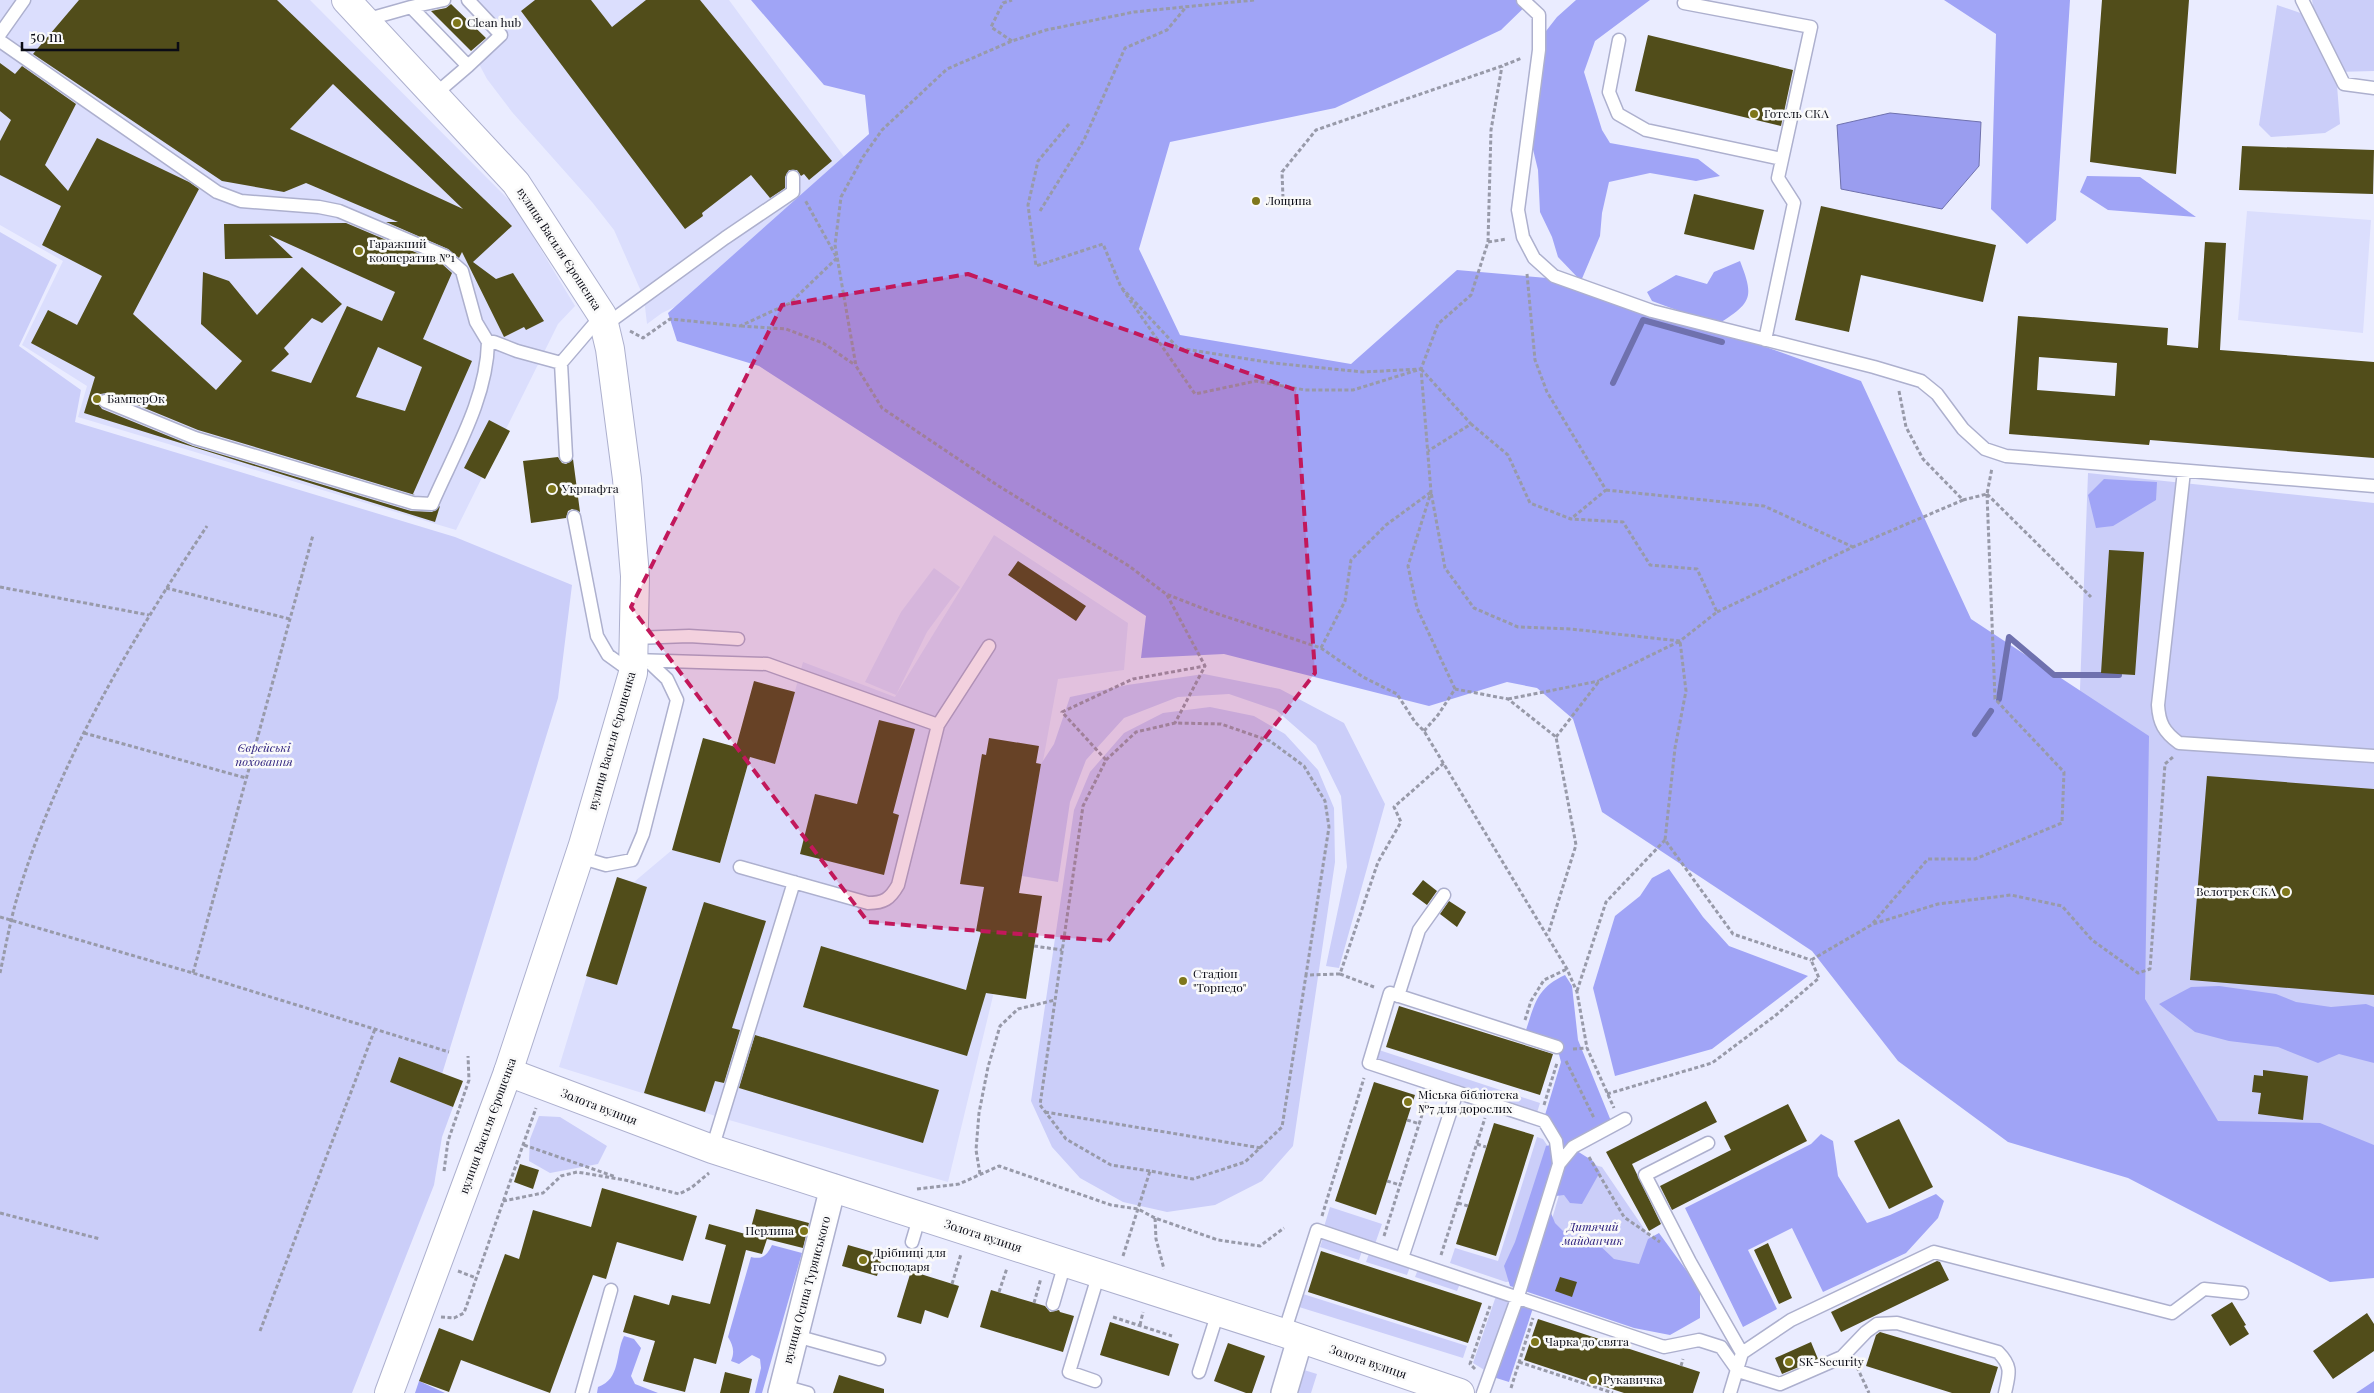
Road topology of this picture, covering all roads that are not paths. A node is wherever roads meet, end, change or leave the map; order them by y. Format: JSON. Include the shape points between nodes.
{"nodes":[{"id":1,"x":24,"y":0,"type":"edge"},
{"id":2,"x":346,"y":0,"type":"edge"},
{"id":3,"x":444,"y":0,"type":"edge"},
{"id":4,"x":468,"y":0,"type":"edge"},
{"id":5,"x":1523,"y":0,"type":"edge"},
{"id":6,"x":2302,"y":0,"type":"edge"},
{"id":7,"x":1684,"y":3,"type":"dead end"},
{"id":8,"x":411,"y":7,"type":"junction"},
{"id":9,"x":365,"y":20,"type":"junction"},
{"id":10,"x":0,"y":34,"type":"edge"},
{"id":11,"x":1619,"y":40,"type":"dead end"},
{"id":12,"x":0,"y":42,"type":"edge"},
{"id":13,"x":468,"y":66,"type":"junction"},
{"id":14,"x":2374,"y":88,"type":"edge"},
{"id":15,"x":433,"y":96,"type":"junction"},
{"id":16,"x":1782,"y":159,"type":"junction"},
{"id":17,"x":793,"y":177,"type":"road end"},
{"id":18,"x":611,"y":324,"type":"junction"},
{"id":19,"x":1765,"y":340,"type":"junction"},
{"id":20,"x":488,"y":342,"type":"junction"},
{"id":21,"x":561,"y":363,"type":"junction"},
{"id":22,"x":105,"y":401,"type":"dead end"},
{"id":23,"x":566,"y":456,"type":"dead end"},
{"id":24,"x":2184,"y":472,"type":"junction"},
{"id":25,"x":2374,"y":486,"type":"edge"},
{"id":26,"x":574,"y":517,"type":"dead end"},
{"id":27,"x":738,"y":639,"type":"dead end"},
{"id":28,"x":990,"y":646,"type":"dead end"},
{"id":29,"x":638,"y":658,"type":"junction"},
{"id":30,"x":938,"y":725,"type":"junction"},
{"id":31,"x":2374,"y":756,"type":"edge"},
{"id":32,"x":579,"y":857,"type":"junction"},
{"id":33,"x":740,"y":867,"type":"dead end"},
{"id":34,"x":794,"y":882,"type":"junction"},
{"id":35,"x":1444,"y":895,"type":"dead end"},
{"id":36,"x":1394,"y":994,"type":"junction"},
{"id":37,"x":1558,"y":1047,"type":"dead end"},
{"id":38,"x":508,"y":1072,"type":"junction"},
{"id":39,"x":1457,"y":1092,"type":"junction"},
{"id":40,"x":1622,"y":1120,"type":"road end"},
{"id":41,"x":1708,"y":1143,"type":"dead end"},
{"id":42,"x":710,"y":1161,"type":"junction"},
{"id":43,"x":1559,"y":1164,"type":"junction"},
{"id":44,"x":833,"y":1187,"type":"junction"},
{"id":45,"x":920,"y":1216,"type":"junction"},
{"id":46,"x":912,"y":1242,"type":"dead end"},
{"id":47,"x":1402,"y":1258,"type":"junction"},
{"id":48,"x":1065,"y":1263,"type":"junction"},
{"id":49,"x":1110,"y":1267,"type":"junction"},
{"id":50,"x":611,"y":1290,"type":"dead end"},
{"id":51,"x":2242,"y":1293,"type":"dead end"},
{"id":52,"x":1518,"y":1296,"type":"junction"},
{"id":53,"x":1053,"y":1304,"type":"dead end"},
{"id":54,"x":1218,"y":1312,"type":"junction"},
{"id":55,"x":796,"y":1336,"type":"junction"},
{"id":56,"x":1292,"y":1336,"type":"junction"},
{"id":57,"x":1742,"y":1353,"type":"junction"},
{"id":58,"x":879,"y":1359,"type":"dead end"},
{"id":59,"x":1738,"y":1371,"type":"junction"},
{"id":60,"x":1199,"y":1372,"type":"dead end"},
{"id":61,"x":1095,"y":1381,"type":"dead end"},
{"id":62,"x":1412,"y":1385,"type":"edge"},
{"id":63,"x":782,"y":1389,"type":"edge"},
{"id":64,"x":389,"y":1393,"type":"edge"},
{"id":65,"x":582,"y":1393,"type":"edge"},
{"id":66,"x":808,"y":1393,"type":"edge"},
{"id":67,"x":1284,"y":1393,"type":"edge"},
{"id":68,"x":1460,"y":1393,"type":"edge"},
{"id":69,"x":1483,"y":1393,"type":"edge"},
{"id":70,"x":1730,"y":1393,"type":"edge"},
{"id":71,"x":2005,"y":1393,"type":"edge"}],
"edges":[{"from":1,"to":10,"type":"lane"},
{"from":2,"to":9,"type":"main road","name":"вулиця Василя Єрошенка"},
{"from":3,"to":8,"type":"lane"},
{"from":4,"to":13,"type":"lane","via":[[501,35]]},
{"from":5,"to":19,"type":"lane","via":[[1539,15],[1539,50],[1518,210],[1523,237],[1534,258],[1554,276],[1652,311]]},
{"from":6,"to":14,"type":"lane","via":[[2344,84]]},
{"from":7,"to":16,"type":"lane","via":[[1812,27]]},
{"from":8,"to":9,"type":"lane"},
{"from":8,"to":13,"type":"lane"},
{"from":9,"to":15,"type":"main road","name":"вулиця Василя Єрошенка"},
{"from":11,"to":16,"type":"lane","via":[[1609,92],[1618,114],[1646,130]]},
{"from":12,"to":20,"type":"lane","via":[[217,192],[241,201],[339,211],[445,256],[462,271],[476,322]]},
{"from":13,"to":15,"type":"lane"},
{"from":15,"to":18,"type":"main road","name":"вулиця Василя Єрошенка","via":[[516,183]]},
{"from":16,"to":19,"type":"lane","via":[[1778,178],[1794,203]]},
{"from":17,"to":18,"type":"lane","via":[[794,192],[725,238]]},
{"from":18,"to":21,"type":"lane"},
{"from":18,"to":29,"type":"main road","name":"вулиця Василя Єрошенка","via":[[610,349],[627,480],[635,576]]},
{"from":19,"to":24,"type":"lane","via":[[1921,381],[1937,394],[1963,429],[1984,449],[1995,453]]},
{"from":20,"to":21,"type":"lane"},
{"from":20,"to":22,"type":"lane","via":[[488,364],[477,402],[432,504],[413,504],[195,438]]},
{"from":21,"to":23,"type":"lane"},
{"from":24,"to":25,"type":"lane"},
{"from":24,"to":31,"type":"lane","via":[[2158,705],[2159,721],[2168,735],[2188,743]]},
{"from":26,"to":29,"type":"lane","via":[[597,636],[608,655]]},
{"from":27,"to":29,"type":"lane","via":[[689,636]]},
{"from":28,"to":30,"type":"lane"},
{"from":29,"to":30,"type":"lane","via":[[768,664]]},
{"from":29,"to":32,"type":"main road","name":"вулиця Василя Єрошенка"},
{"from":29,"to":32,"type":"lane","via":[[667,678],[677,700],[643,834],[632,860],[606,866]]},
{"from":30,"to":34,"type":"lane","via":[[898,885],[892,896],[881,903],[868,903]]},
{"from":32,"to":38,"type":"main road","name":"вулиця Василя Єрошенка"},
{"from":33,"to":34,"type":"lane"},
{"from":34,"to":42,"type":"lane"},
{"from":35,"to":36,"type":"lane","via":[[1420,930]]},
{"from":36,"to":37,"type":"lane"},
{"from":36,"to":39,"type":"lane","via":[[1369,1063]]},
{"from":38,"to":42,"type":"main road","name":"Золота вулиця"},
{"from":38,"to":64,"type":"main road","name":"вулиця Василя Єрошенка"},
{"from":39,"to":43,"type":"lane","via":[[1544,1121],[1556,1141]]},
{"from":39,"to":47,"type":"lane"},
{"from":40,"to":43,"type":"lane","via":[[1580,1142]]},
{"from":41,"to":57,"type":"lane","via":[[1645,1175]]},
{"from":42,"to":44,"type":"main road","name":"Золота вулиця"},
{"from":43,"to":52,"type":"lane"},
{"from":44,"to":45,"type":"main road","name":"Золота вулиця"},
{"from":44,"to":55,"type":"street","name":"вулиця Осипа Турянського"},
{"from":45,"to":46,"type":"lane"},
{"from":45,"to":48,"type":"main road","name":"Золота вулиця"},
{"from":47,"to":52,"type":"lane"},
{"from":47,"to":56,"type":"lane","via":[[1317,1230]]},
{"from":48,"to":49,"type":"main road","name":"Золота вулиця"},
{"from":48,"to":53,"type":"lane"},
{"from":49,"to":54,"type":"main road","name":"Золота вулиця"},
{"from":49,"to":61,"type":"lane","via":[[1069,1372]]},
{"from":50,"to":65,"type":"lane"},
{"from":51,"to":57,"type":"lane","via":[[2204,1289],[2172,1313],[1934,1252],[1791,1320]]},
{"from":52,"to":59,"type":"lane","via":[[1664,1347],[1699,1340],[1721,1347]]},
{"from":52,"to":69,"type":"lane"},
{"from":54,"to":56,"type":"main road","name":"Золота вулиця"},
{"from":54,"to":60,"type":"lane"},
{"from":55,"to":58,"type":"lane"},
{"from":55,"to":63,"type":"street","name":"вулиця Осипа Турянського"},
{"from":56,"to":62,"type":"main road","name":"Золота вулиця"},
{"from":56,"to":67,"type":"street"},
{"from":57,"to":59,"type":"lane"},
{"from":59,"to":70,"type":"lane"},
{"from":59,"to":71,"type":"lane","via":[[1780,1384],[1842,1357],[1877,1324],[1897,1323],[1998,1352],[2007,1361],[2010,1374]]},
{"from":62,"to":68,"type":"main road","name":"Золота вулиця"},
{"from":63,"to":66,"type":"lane"}]}
